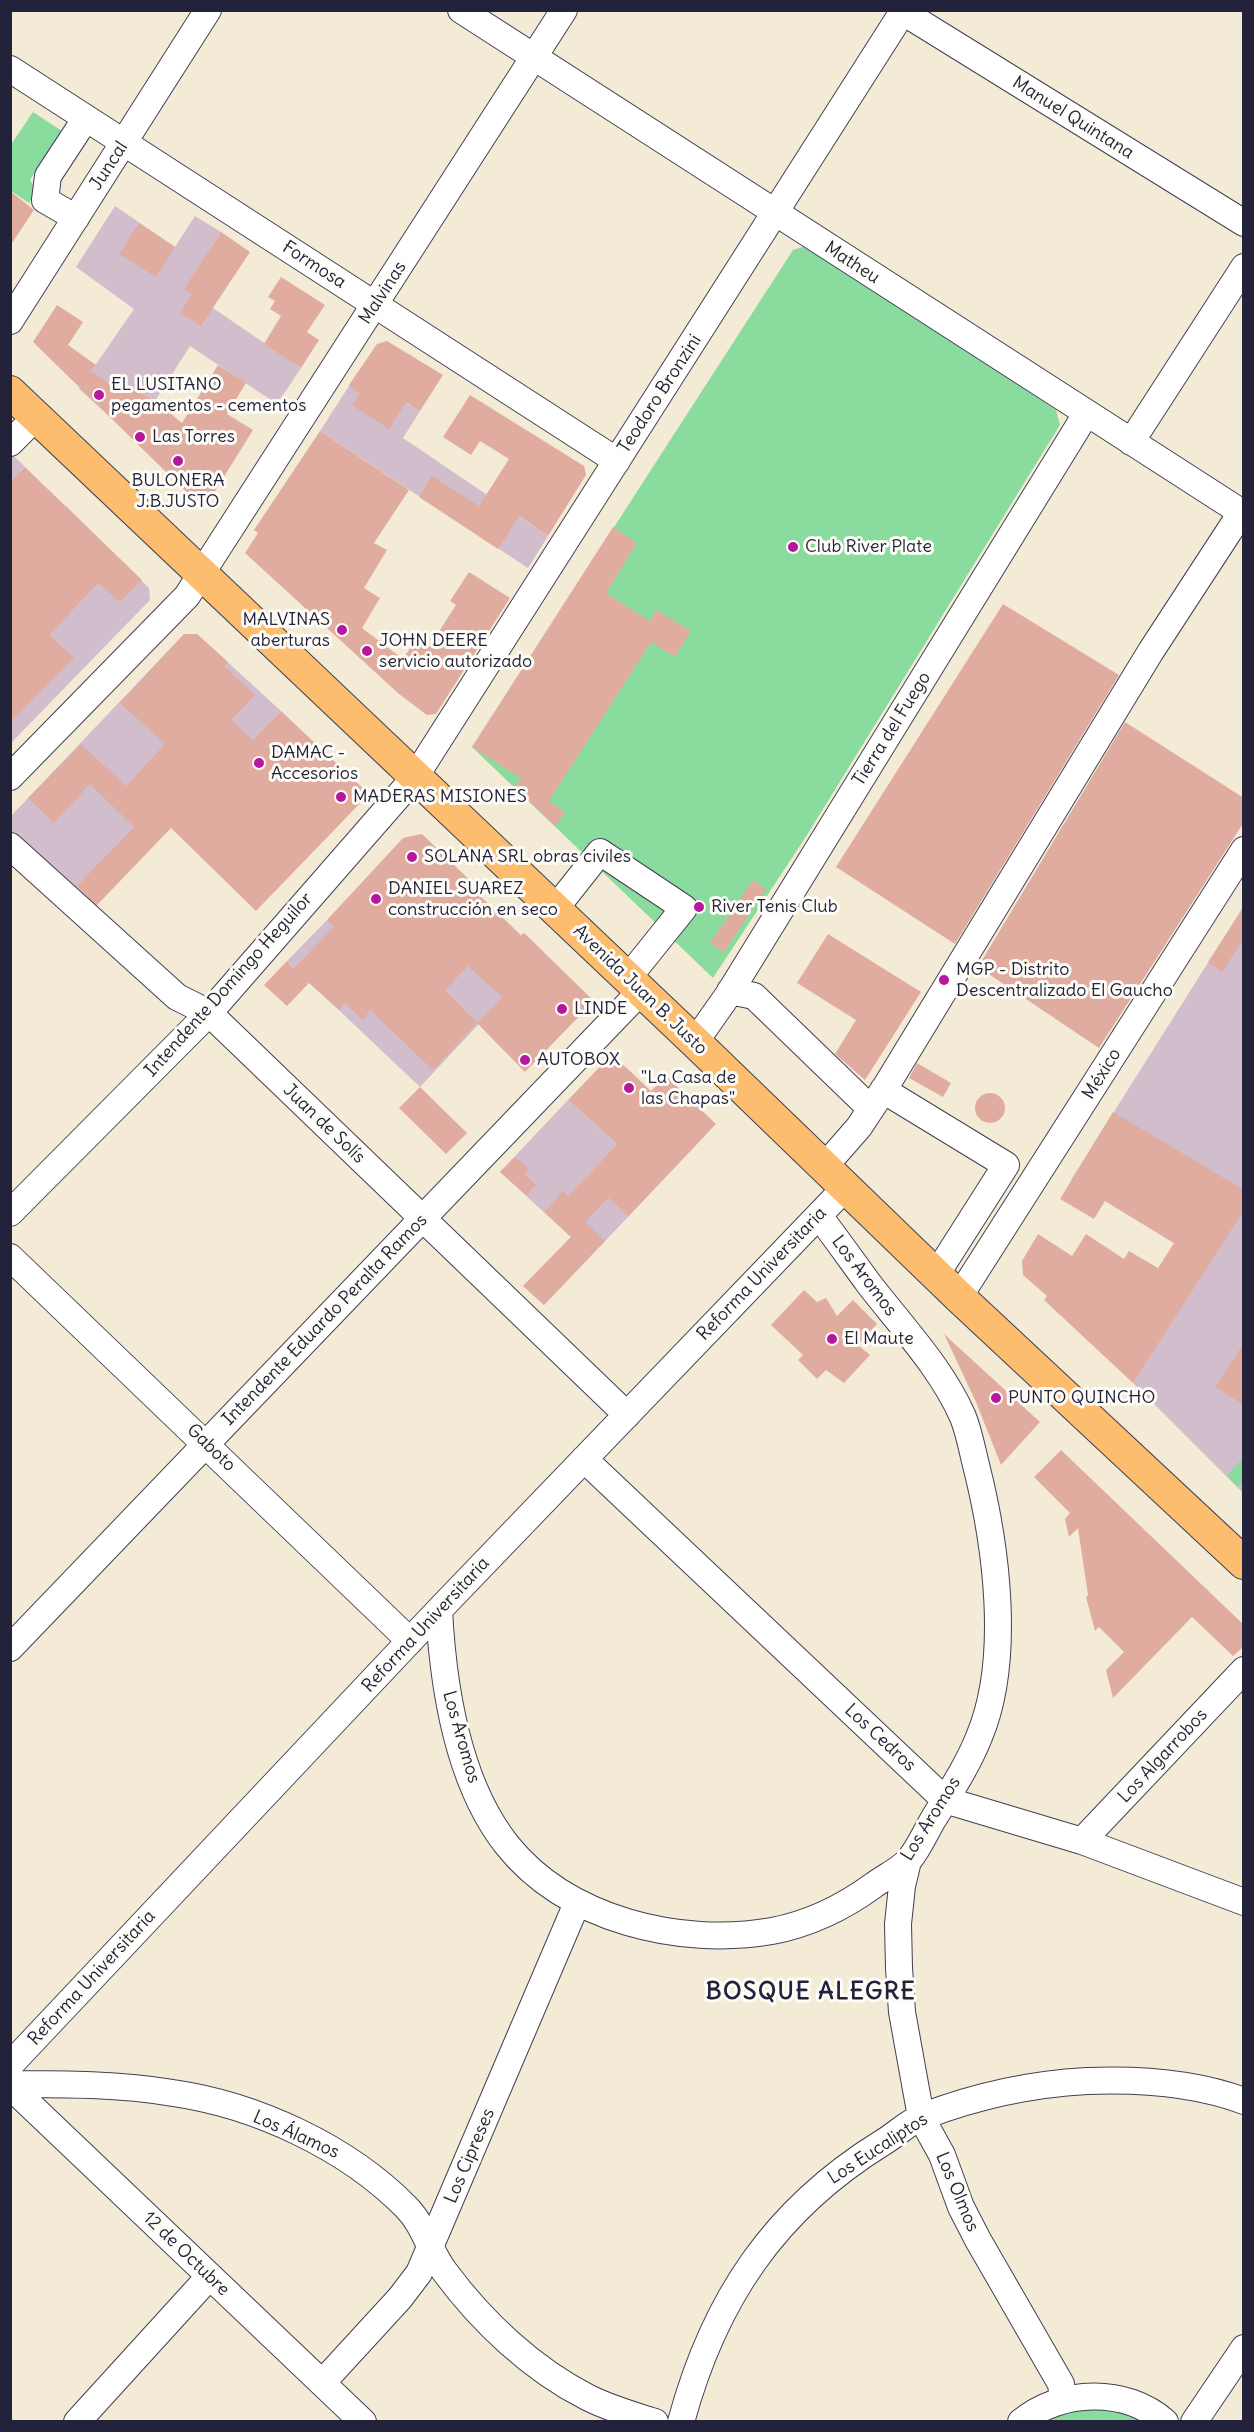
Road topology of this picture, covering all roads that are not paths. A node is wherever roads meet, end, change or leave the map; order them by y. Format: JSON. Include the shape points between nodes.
{"nodes":[{"id":1,"x":208,"y":10,"type":"edge"},
{"id":2,"x":461,"y":10,"type":"edge"},
{"id":3,"x":564,"y":10,"type":"edge"},
{"id":4,"x":904,"y":11,"type":"edge"},
{"id":5,"x":534,"y":58,"type":"junction"},
{"id":6,"x":10,"y":69,"type":"edge"},
{"id":7,"x":86,"y":118,"type":"junction"},
{"id":8,"x":124,"y":143,"type":"junction"},
{"id":9,"x":775,"y":213,"type":"junction"},
{"id":10,"x":76,"y":218,"type":"junction"},
{"id":11,"x":1244,"y":223,"type":"edge"},
{"id":12,"x":1244,"y":267,"type":"edge"},
{"id":13,"x":375,"y":305,"type":"junction"},
{"id":14,"x":10,"y":321,"type":"edge"},
{"id":15,"x":10,"y":392,"type":"edge"},
{"id":16,"x":1086,"y":414,"type":"junction"},
{"id":17,"x":36,"y":417,"type":"junction"},
{"id":18,"x":1131,"y":442,"type":"junction"},
{"id":19,"x":10,"y":443,"type":"edge"},
{"id":20,"x":617,"y":461,"type":"junction"},
{"id":21,"x":1242,"y":514,"type":"edge"},
{"id":22,"x":201,"y":574,"type":"junction"},
{"id":23,"x":10,"y":777,"type":"edge"},
{"id":24,"x":415,"y":777,"type":"junction"},
{"id":25,"x":10,"y":846,"type":"edge"},
{"id":26,"x":1244,"y":850,"type":"edge"},
{"id":27,"x":555,"y":909,"type":"junction"},
{"id":28,"x":633,"y":986,"type":"junction"},
{"id":29,"x":730,"y":991,"type":"junction"},
{"id":30,"x":209,"y":1013,"type":"junction"},
{"id":31,"x":695,"y":1042,"type":"junction"},
{"id":32,"x":877,"y":1099,"type":"junction"},
{"id":33,"x":835,"y":1178,"type":"junction"},
{"id":34,"x":10,"y":1213,"type":"edge"},
{"id":35,"x":819,"y":1215,"type":"junction"},
{"id":36,"x":421,"y":1219,"type":"junction"},
{"id":37,"x":10,"y":1257,"type":"edge"},
{"id":38,"x":936,"y":1275,"type":"junction"},
{"id":39,"x":959,"y":1297,"type":"junction"},
{"id":40,"x":627,"y":1415,"type":"junction"},
{"id":41,"x":207,"y":1443,"type":"junction"},
{"id":42,"x":584,"y":1459,"type":"junction"},
{"id":43,"x":1244,"y":1563,"type":"edge"},
{"id":44,"x":439,"y":1610,"type":"junction"},
{"id":45,"x":410,"y":1641,"type":"junction"},
{"id":46,"x":10,"y":1648,"type":"edge"},
{"id":47,"x":1244,"y":1670,"type":"edge"},
{"id":48,"x":945,"y":1800,"type":"junction"},
{"id":49,"x":1082,"y":1841,"type":"junction"},
{"id":50,"x":908,"y":1861,"type":"junction"},
{"id":51,"x":1244,"y":1902,"type":"edge"},
{"id":52,"x":577,"y":1903,"type":"junction"},
{"id":53,"x":10,"y":2065,"type":"edge"},
{"id":54,"x":10,"y":2085,"type":"edge"},
{"id":55,"x":1244,"y":2101,"type":"edge"},
{"id":56,"x":921,"y":2117,"type":"junction"},
{"id":57,"x":432,"y":2246,"type":"junction"},
{"id":58,"x":209,"y":2277,"type":"junction"},
{"id":59,"x":1244,"y":2348,"type":"edge"},
{"id":60,"x":322,"y":2383,"type":"junction"},
{"id":61,"x":1063,"y":2400,"type":"junction"},
{"id":62,"x":77,"y":2421,"type":"edge"},
{"id":63,"x":363,"y":2421,"type":"edge"},
{"id":64,"x":655,"y":2421,"type":"edge"},
{"id":65,"x":681,"y":2421,"type":"edge"},
{"id":66,"x":1021,"y":2421,"type":"edge"},
{"id":67,"x":1165,"y":2421,"type":"edge"},
{"id":68,"x":1194,"y":2421,"type":"edge"}],
"edges":[{"from":1,"to":8,"type":"street","name":"Juncal"},
{"from":2,"to":5,"type":"street","name":"Matheu"},
{"from":3,"to":5,"type":"street","name":"Malvinas"},
{"from":4,"to":9,"type":"street","name":"Teodoro Bronzini"},
{"from":4,"to":11,"type":"street","name":"Manuel Quintana"},
{"from":5,"to":9,"type":"street","name":"Matheu"},
{"from":5,"to":13,"type":"street","name":"Malvinas"},
{"from":6,"to":7,"type":"street","name":"Formosa"},
{"from":7,"to":8,"type":"street","name":"Formosa"},
{"from":7,"to":10,"type":"street","via":[[48,176],[45,200]]},
{"from":8,"to":10,"type":"street","name":"Juncal"},
{"from":8,"to":13,"type":"street","name":"Formosa"},
{"from":9,"to":16,"type":"street","name":"Matheu"},
{"from":9,"to":20,"type":"street","name":"Teodoro Bronzini"},
{"from":10,"to":14,"type":"street","name":"Juncal"},
{"from":12,"to":18,"type":"street"},
{"from":13,"to":20,"type":"street","name":"Formosa"},
{"from":13,"to":22,"type":"street","name":"Malvinas"},
{"from":15,"to":17,"type":"main road","name":"Avenida Juan B. Justo"},
{"from":16,"to":18,"type":"street","name":"Matheu"},
{"from":16,"to":29,"type":"street","name":"Tierra del Fuego"},
{"from":17,"to":19,"type":"street"},
{"from":17,"to":22,"type":"main road","name":"Avenida Juan B. Justo"},
{"from":18,"to":21,"type":"street","name":"Matheu"},
{"from":20,"to":24,"type":"street","name":"Teodoro Bronzini"},
{"from":21,"to":32,"type":"street","name":"Reforma Universitaria","via":[[1151,651]]},
{"from":22,"to":23,"type":"street","name":"Malvinas","via":[[187,596]]},
{"from":22,"to":24,"type":"main road","name":"Avenida Juan B. Justo"},
{"from":24,"to":27,"type":"main road","name":"Avenida Juan B. Justo"},
{"from":24,"to":30,"type":"street","name":"Intendente Domingo Heguilor"},
{"from":25,"to":30,"type":"street","name":"Juan de Solís","via":[[177,997]]},
{"from":26,"to":39,"type":"street","name":"México"},
{"from":27,"to":28,"type":"main road","name":"Avenida Juan B. Justo"},
{"from":27,"to":28,"type":"street","name":"Intendente Eduardo Peralta Ramos","via":[[600,852],[684,908]]},
{"from":28,"to":31,"type":"main road","name":"Avenida Juan B. Justo"},
{"from":28,"to":36,"type":"street","name":"Intendente Eduardo Peralta Ramos"},
{"from":29,"to":31,"type":"street","name":"Tierra del Fuego"},
{"from":29,"to":32,"type":"street","via":[[754,996]]},
{"from":30,"to":34,"type":"street","name":"Intendente Domingo Heguilor"},
{"from":30,"to":36,"type":"street","name":"Juan de Solís"},
{"from":31,"to":33,"type":"main road","name":"Avenida Juan B. Justo"},
{"from":32,"to":33,"type":"street","name":"Reforma Universitaria"},
{"from":32,"to":38,"type":"street","via":[[1006,1165]]},
{"from":33,"to":35,"type":"street","name":"Reforma Universitaria"},
{"from":33,"to":38,"type":"main road","name":"Avenida Juan B. Justo"},
{"from":35,"to":40,"type":"street","name":"Reforma Universitaria"},
{"from":35,"to":48,"type":"street","name":"Los Aromos","via":[[946,1384],[964,1420],[990,1525],[996,1566],[991,1697],[980,1737]]},
{"from":36,"to":40,"type":"street","name":"Juan de Solís"},
{"from":36,"to":41,"type":"street","name":"Intendente Eduardo Peralta Ramos"},
{"from":37,"to":41,"type":"street","name":"Gaboto"},
{"from":38,"to":39,"type":"main road","name":"Avenida Juan B. Justo"},
{"from":39,"to":43,"type":"main road","name":"Avenida Juan B. Justo"},
{"from":40,"to":42,"type":"street","name":"Reforma Universitaria"},
{"from":41,"to":45,"type":"street","name":"Gaboto"},
{"from":41,"to":46,"type":"street","name":"Intendente Eduardo Peralta Ramos"},
{"from":42,"to":44,"type":"street","name":"Reforma Universitaria"},
{"from":42,"to":48,"type":"street","name":"Los Cedros"},
{"from":44,"to":45,"type":"street","name":"Reforma Universitaria"},
{"from":44,"to":52,"type":"street","name":"Los Aromos","via":[[450,1709],[481,1802],[507,1845],[540,1878]]},
{"from":45,"to":53,"type":"street","name":"Reforma Universitaria"},
{"from":47,"to":49,"type":"street","name":"Los Algarrobos"},
{"from":48,"to":49,"type":"street","name":"Los Cedros"},
{"from":48,"to":50,"type":"street","name":"Los Aromos"},
{"from":49,"to":51,"type":"street","name":"Los Cedros"},
{"from":50,"to":52,"type":"street","name":"Los Aromos","via":[[856,1898],[816,1918],[772,1931],[715,1936],[658,1929],[617,1919]]},
{"from":50,"to":56,"type":"street","name":"Los Olmos","via":[[897,1924],[898,1968]]},
{"from":52,"to":57,"type":"street","name":"Los Cipreses"},
{"from":54,"to":57,"type":"street","name":"Los Álamos","via":[[116,2086],[175,2093],[269,2120],[345,2157],[381,2184],[422,2226]]},
{"from":54,"to":58,"type":"street","name":"12 de Octubre"},
{"from":55,"to":56,"type":"street","name":"Los Eucaliptos","via":[[1177,2085],[1106,2080],[1055,2083]]},
{"from":56,"to":61,"type":"street","name":"Los Olmos","via":[[942,2155],[969,2223],[1061,2384]]},
{"from":56,"to":65,"type":"street","name":"Los Eucaliptos","via":[[828,2180],[770,2239],[723,2307],[695,2373]]},
{"from":57,"to":60,"type":"street","name":"Los Cipreses","via":[[419,2273],[400,2298]]},
{"from":57,"to":64,"type":"street","name":"Los Álamos","via":[[443,2270],[465,2297],[548,2375],[588,2398]]},
{"from":58,"to":60,"type":"street","name":"12 de Octubre"},
{"from":58,"to":62,"type":"street"},
{"from":59,"to":68,"type":"street"},
{"from":60,"to":63,"type":"street","name":"12 de Octubre"},
{"from":61,"to":66,"type":"street","via":[[1032,2412]]},
{"from":61,"to":67,"type":"street","via":[[1096,2396],[1128,2401]]}]}
